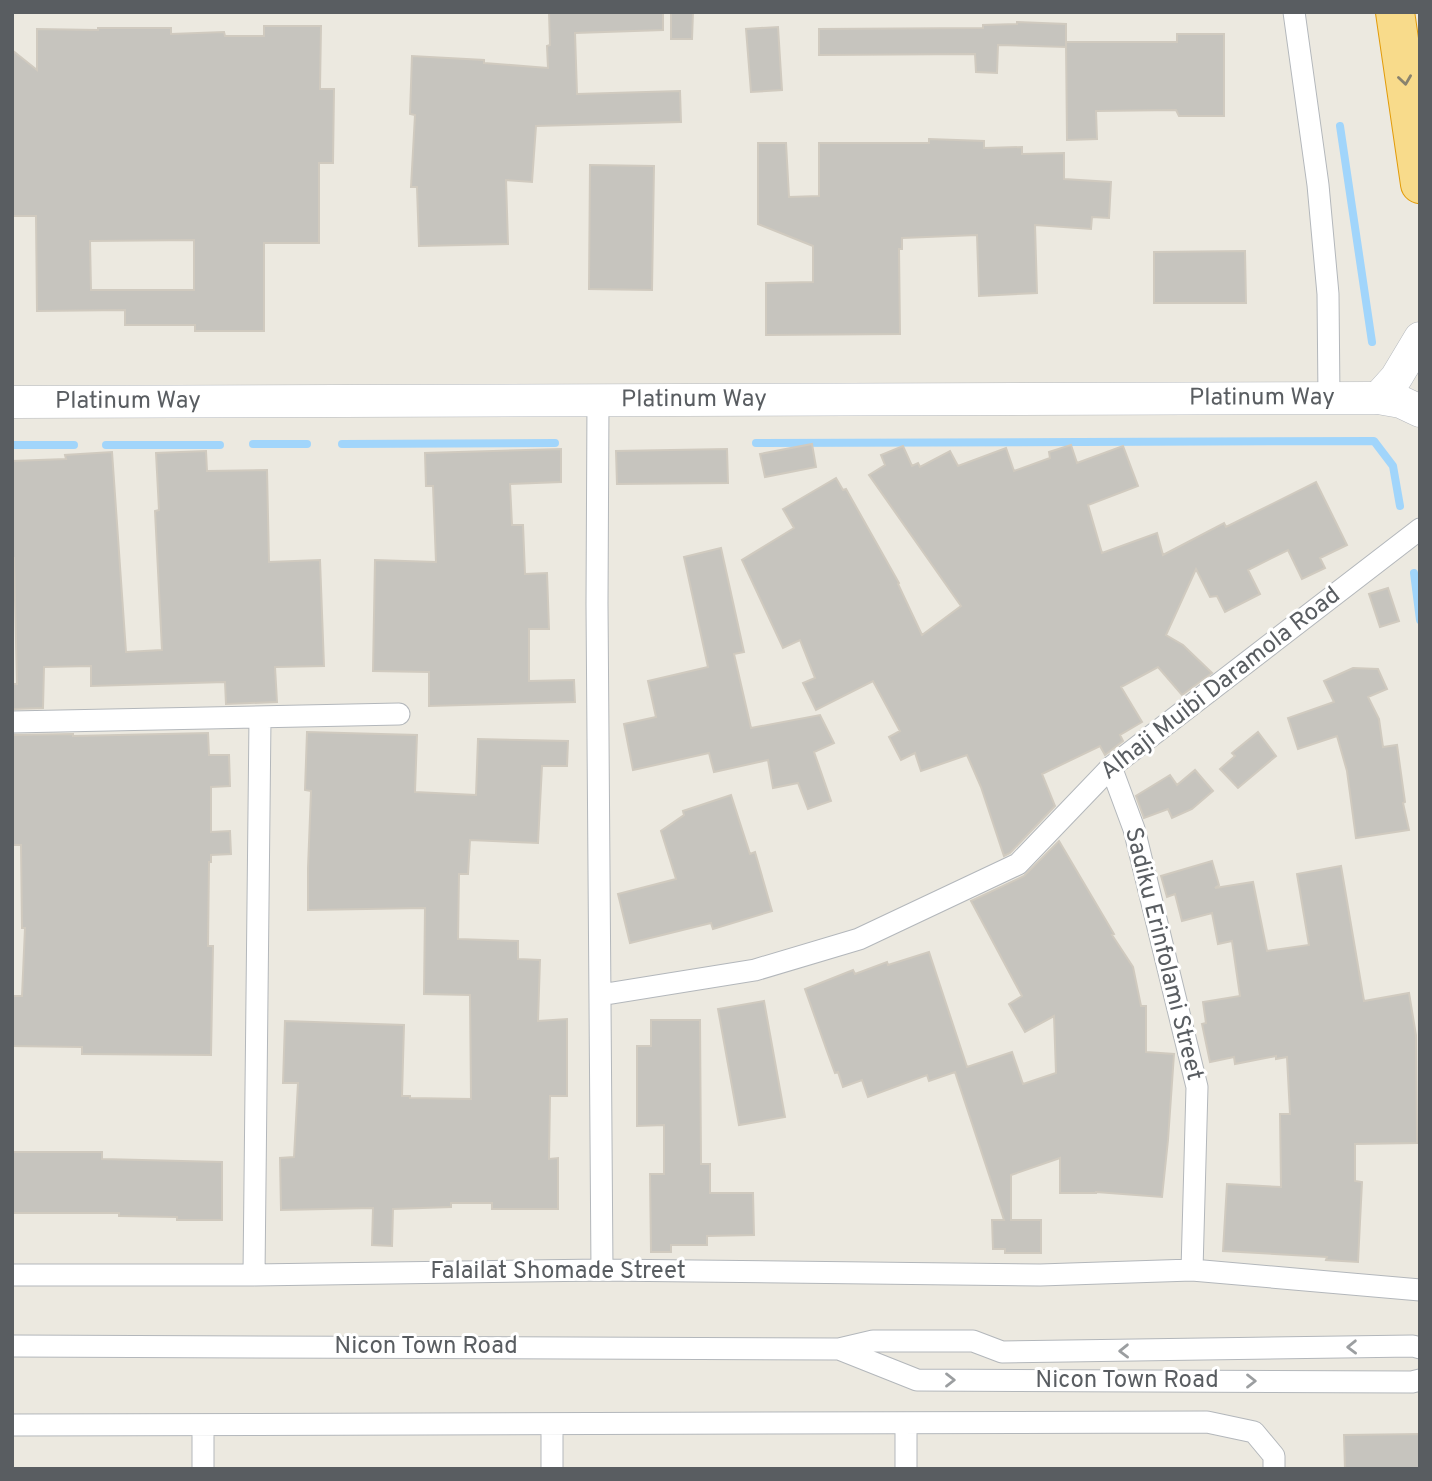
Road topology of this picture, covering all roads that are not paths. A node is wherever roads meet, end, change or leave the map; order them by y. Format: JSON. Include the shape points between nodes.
{"nodes":[{"id":1,"x":1294,"y":12,"type":"edge"},
{"id":2,"x":1395,"y":12,"type":"edge"},
{"id":3,"x":1420,"y":184,"type":"edge"},
{"id":4,"x":1420,"y":338,"type":"edge"},
{"id":5,"x":1329,"y":398,"type":"junction"},
{"id":6,"x":1378,"y":398,"type":"junction"},
{"id":7,"x":598,"y":400,"type":"junction"},
{"id":8,"x":12,"y":402,"type":"edge"},
{"id":9,"x":1420,"y":411,"type":"edge"},
{"id":10,"x":1420,"y":529,"type":"edge"},
{"id":11,"x":399,"y":714,"type":"dead end"},
{"id":12,"x":260,"y":718,"type":"junction"},
{"id":13,"x":12,"y":722,"type":"edge"},
{"id":14,"x":1111,"y":767,"type":"junction"},
{"id":15,"x":600,"y":995,"type":"junction"},
{"id":16,"x":602,"y":1270,"type":"junction"},
{"id":17,"x":1192,"y":1270,"type":"junction"},
{"id":18,"x":12,"y":1275,"type":"edge"},
{"id":19,"x":254,"y":1275,"type":"junction"},
{"id":20,"x":1420,"y":1290,"type":"edge"},
{"id":21,"x":916,"y":1340,"type":"junction"},
{"id":22,"x":12,"y":1346,"type":"edge"},
{"id":23,"x":1420,"y":1348,"type":"edge"},
{"id":24,"x":839,"y":1349,"type":"junction"},
{"id":25,"x":1002,"y":1352,"type":"junction"},
{"id":26,"x":917,"y":1380,"type":"junction"},
{"id":27,"x":1002,"y":1380,"type":"junction"},
{"id":28,"x":1420,"y":1380,"type":"edge"},
{"id":29,"x":906,"y":1423,"type":"junction"},
{"id":30,"x":552,"y":1424,"type":"junction"},
{"id":31,"x":12,"y":1425,"type":"edge"},
{"id":32,"x":203,"y":1425,"type":"junction"},
{"id":33,"x":203,"y":1469,"type":"edge"},
{"id":34,"x":552,"y":1469,"type":"edge"},
{"id":35,"x":906,"y":1469,"type":"edge"},
{"id":36,"x":1274,"y":1469,"type":"edge"}],
"edges":[{"from":1,"to":5,"type":"street","via":[[1325,253]]},
{"from":2,"to":3,"type":"highway","one_way":true},
{"from":4,"to":6,"type":"street"},
{"from":5,"to":6,"type":"street","name":"Platinum Way"},
{"from":5,"to":7,"type":"street","name":"Platinum Way"},
{"from":6,"to":9,"type":"street","name":"Platinum Way"},
{"from":7,"to":8,"type":"street","name":"Platinum Way"},
{"from":7,"to":15,"type":"street"},
{"from":10,"to":14,"type":"street","name":"Alhaji Muibi Daramola Road"},
{"from":11,"to":12,"type":"street"},
{"from":12,"to":13,"type":"street"},
{"from":12,"to":19,"type":"street"},
{"from":14,"to":15,"type":"street","name":"Alhaji Muibi Daramola Road","via":[[1018,864],[859,939],[755,970]]},
{"from":14,"to":17,"type":"street","name":"Sadiku Erinfolami Street","via":[[1134,829],[1197,1087]]},
{"from":15,"to":16,"type":"street"},
{"from":16,"to":17,"type":"street","name":"Falailat Shomade Street","via":[[1040,1275]]},
{"from":16,"to":19,"type":"street","name":"Falailat Shomade Street"},
{"from":17,"to":20,"type":"street","name":"Falailat Shomade Street"},
{"from":18,"to":19,"type":"street","name":"Falailat Shomade Street"},
{"from":21,"to":24,"type":"street","name":"Nicon Town Road","via":[[873,1340]]},
{"from":21,"to":25,"type":"street","name":"Nicon Town Road","via":[[973,1340]]},
{"from":21,"to":26,"type":"street"},
{"from":22,"to":24,"type":"street","name":"Nicon Town Road"},
{"from":23,"to":25,"type":"street","name":"Nicon Town Road","one_way":true},
{"from":24,"to":26,"type":"street","name":"Nicon Town Road"},
{"from":25,"to":27,"type":"street"},
{"from":26,"to":27,"type":"street","name":"Nicon Town Road","one_way":true},
{"from":27,"to":28,"type":"street","name":"Nicon Town Road","one_way":true},
{"from":29,"to":30,"type":"street"},
{"from":29,"to":35,"type":"street"},
{"from":29,"to":36,"type":"street","via":[[1207,1422],[1254,1432],[1274,1456]]},
{"from":30,"to":32,"type":"street"},
{"from":30,"to":34,"type":"street"},
{"from":31,"to":32,"type":"street"},
{"from":32,"to":33,"type":"street"}]}
